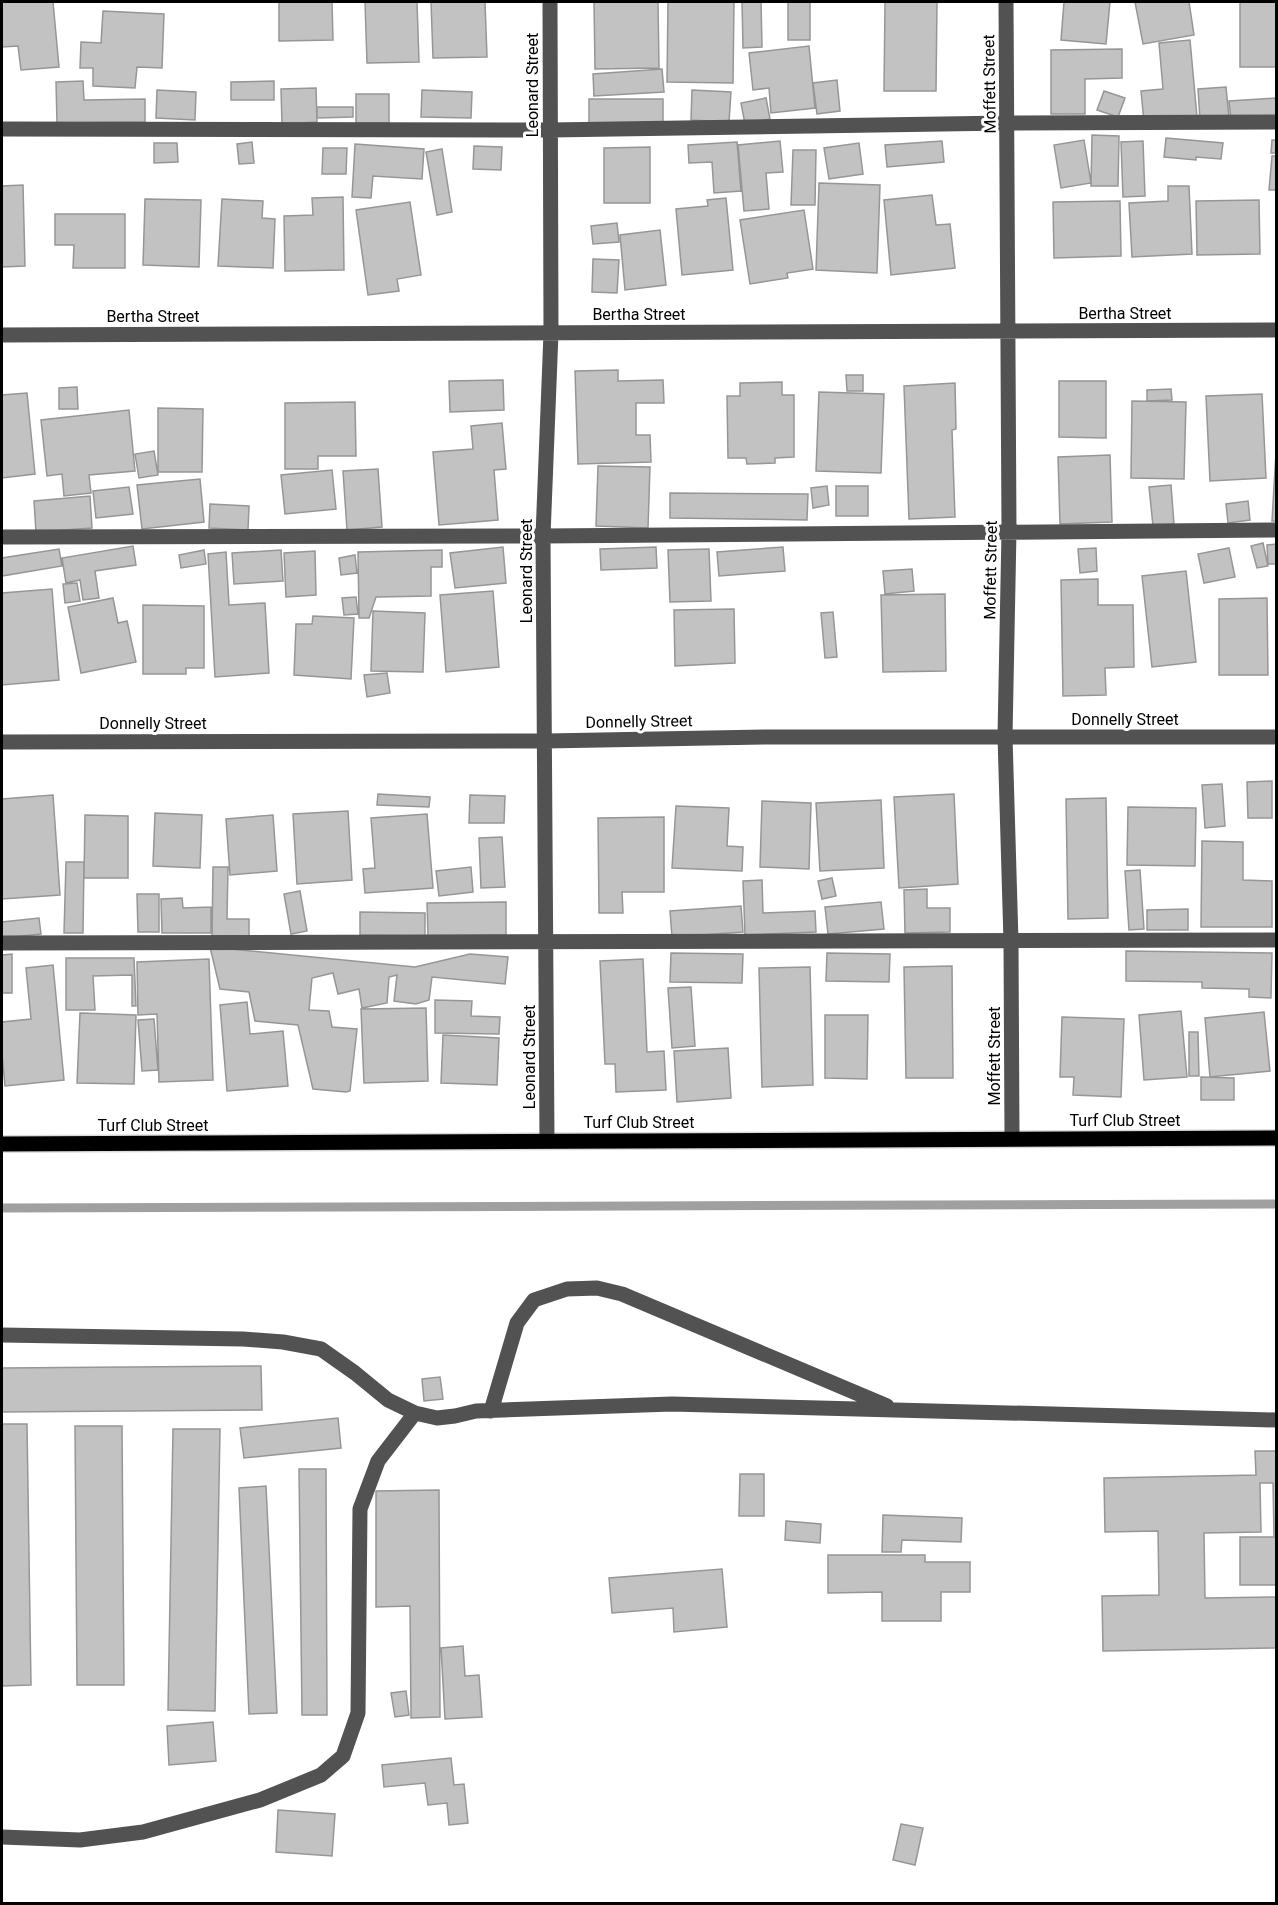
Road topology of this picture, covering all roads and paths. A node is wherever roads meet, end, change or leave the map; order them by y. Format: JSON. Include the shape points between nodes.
{"nodes":[{"id":1,"x":550,"y":2,"type":"edge"},
{"id":2,"x":1006,"y":2,"type":"edge"},
{"id":3,"x":1276,"y":122,"type":"edge"},
{"id":4,"x":1008,"y":123,"type":"junction"},
{"id":5,"x":2,"y":129,"type":"edge"},
{"id":6,"x":550,"y":130,"type":"junction"},
{"id":7,"x":1008,"y":330,"type":"junction"},
{"id":8,"x":1276,"y":330,"type":"edge"},
{"id":9,"x":551,"y":333,"type":"junction"},
{"id":10,"x":2,"y":335,"type":"edge"},
{"id":11,"x":1276,"y":530,"type":"edge"},
{"id":12,"x":1009,"y":531,"type":"junction"},
{"id":13,"x":543,"y":536,"type":"junction"},
{"id":14,"x":2,"y":537,"type":"edge"},
{"id":15,"x":1005,"y":736,"type":"junction"},
{"id":16,"x":1276,"y":737,"type":"edge"},
{"id":17,"x":546,"y":741,"type":"junction"},
{"id":18,"x":2,"y":742,"type":"edge"},
{"id":19,"x":1276,"y":940,"type":"edge"},
{"id":20,"x":546,"y":941,"type":"junction"},
{"id":21,"x":1011,"y":941,"type":"junction"},
{"id":22,"x":2,"y":943,"type":"edge"},
{"id":23,"x":1012,"y":1138,"type":"junction"},
{"id":24,"x":1276,"y":1138,"type":"edge"},
{"id":25,"x":548,"y":1140,"type":"junction"},
{"id":26,"x":2,"y":1144,"type":"edge"},
{"id":27,"x":2,"y":1335,"type":"edge"},
{"id":28,"x":896,"y":1410,"type":"junction"},
{"id":29,"x":491,"y":1411,"type":"junction"},
{"id":30,"x":415,"y":1413,"type":"junction"},
{"id":31,"x":1276,"y":1420,"type":"edge"},
{"id":32,"x":2,"y":1837,"type":"edge"}],
"edges":[{"from":1,"to":6,"type":"street","name":"Leonard Street"},
{"from":2,"to":4,"type":"street","name":"Moffett Street"},
{"from":3,"to":4,"type":"street"},
{"from":4,"to":6,"type":"street"},
{"from":4,"to":7,"type":"street","name":"Moffett Street"},
{"from":5,"to":6,"type":"street"},
{"from":6,"to":9,"type":"street","name":"Leonard Street"},
{"from":7,"to":8,"type":"street","name":"Bertha Street"},
{"from":7,"to":9,"type":"street","name":"Bertha Street"},
{"from":7,"to":12,"type":"street","name":"Moffett Street"},
{"from":9,"to":10,"type":"street","name":"Bertha Street"},
{"from":9,"to":13,"type":"street","name":"Leonard Street"},
{"from":11,"to":12,"type":"street"},
{"from":12,"to":13,"type":"street"},
{"from":12,"to":15,"type":"street","name":"Moffett Street"},
{"from":13,"to":14,"type":"street"},
{"from":13,"to":17,"type":"street","name":"Leonard Street"},
{"from":15,"to":16,"type":"street","name":"Donnelly Street"},
{"from":15,"to":17,"type":"street","name":"Donnelly Street"},
{"from":15,"to":21,"type":"street","name":"Moffett Street"},
{"from":17,"to":18,"type":"street","name":"Donnelly Street"},
{"from":17,"to":20,"type":"street","name":"Leonard Street"},
{"from":19,"to":21,"type":"street"},
{"from":20,"to":21,"type":"street"},
{"from":20,"to":22,"type":"street"},
{"from":20,"to":25,"type":"street","name":"Leonard Street"},
{"from":21,"to":23,"type":"street","name":"Moffett Street"},
{"from":23,"to":24,"type":"main road","name":"Turf Club Street"},
{"from":23,"to":25,"type":"main road","name":"Turf Club Street"},
{"from":25,"to":26,"type":"main road","name":"Turf Club Street"},
{"from":27,"to":30,"type":"street","via":[[243,1339],[321,1349],[387,1400]]},
{"from":28,"to":29,"type":"street","via":[[672,1404]]},
{"from":28,"to":29,"type":"street","via":[[622,1294],[597,1288],[567,1289],[534,1300],[517,1323]]},
{"from":28,"to":31,"type":"street"},
{"from":29,"to":30,"type":"street","via":[[437,1418]]},
{"from":30,"to":32,"type":"street","via":[[378,1461],[360,1509],[358,1713],[343,1756],[321,1775],[260,1800],[143,1832],[80,1840]]}]}
